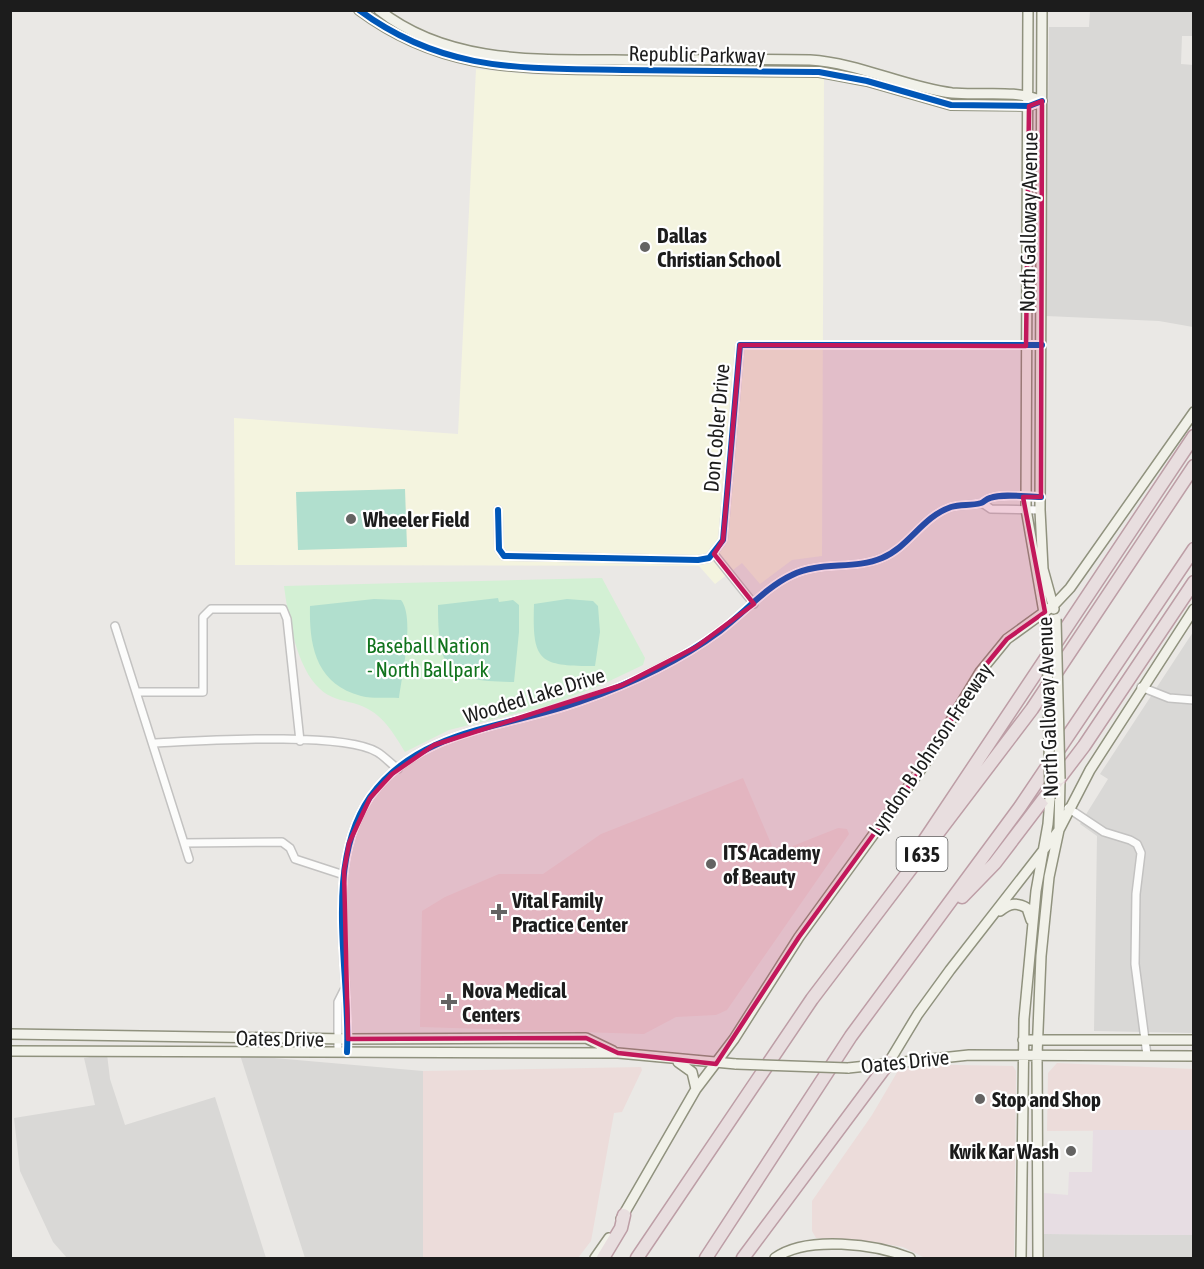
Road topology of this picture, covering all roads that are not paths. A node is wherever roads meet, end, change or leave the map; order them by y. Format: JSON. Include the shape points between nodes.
{"nodes":[{"id":1,"x":359,"y":10,"type":"edge"},
{"id":2,"x":379,"y":10,"type":"edge"},
{"id":3,"x":1028,"y":12,"type":"edge"},
{"id":4,"x":1042,"y":13,"type":"edge"},
{"id":5,"x":920,"y":86,"type":"junction"},
{"id":6,"x":1029,"y":95,"type":"junction"},
{"id":7,"x":915,"y":96,"type":"junction"},
{"id":8,"x":1042,"y":101,"type":"junction"},
{"id":9,"x":1029,"y":106,"type":"junction"},
{"id":10,"x":1042,"y":345,"type":"junction"},
{"id":11,"x":1026,"y":346,"type":"junction"},
{"id":12,"x":1194,"y":412,"type":"edge"},
{"id":13,"x":1194,"y":436,"type":"edge"},
{"id":14,"x":1194,"y":466,"type":"edge"},
{"id":15,"x":1026,"y":497,"type":"junction"},
{"id":16,"x":1041,"y":497,"type":"junction"},
{"id":17,"x":982,"y":503,"type":"junction"},
{"id":18,"x":498,"y":510,"type":"dead end"},
{"id":19,"x":1026,"y":510,"type":"junction"},
{"id":20,"x":1040,"y":510,"type":"junction"},
{"id":21,"x":1194,"y":549,"type":"edge"},
{"id":22,"x":714,"y":554,"type":"junction"},
{"id":23,"x":1194,"y":582,"type":"edge"},
{"id":24,"x":1047,"y":587,"type":"junction"},
{"id":25,"x":1071,"y":588,"type":"junction"},
{"id":26,"x":754,"y":604,"type":"junction"},
{"id":27,"x":1054,"y":605,"type":"junction"},
{"id":28,"x":1194,"y":609,"type":"edge"},
{"id":29,"x":1045,"y":612,"type":"junction"},
{"id":30,"x":115,"y":626,"type":"dead end"},
{"id":31,"x":1141,"y":687,"type":"junction"},
{"id":32,"x":137,"y":692,"type":"junction"},
{"id":33,"x":1194,"y":700,"type":"edge"},
{"id":34,"x":300,"y":741,"type":"junction"},
{"id":35,"x":153,"y":743,"type":"junction"},
{"id":36,"x":1050,"y":767,"type":"junction"},
{"id":37,"x":398,"y":769,"type":"junction"},
{"id":38,"x":1058,"y":786,"type":"junction"},
{"id":39,"x":1077,"y":792,"type":"junction"},
{"id":40,"x":1068,"y":808,"type":"junction"},
{"id":41,"x":1059,"y":830,"type":"junction"},
{"id":42,"x":184,"y":843,"type":"junction"},
{"id":43,"x":1044,"y":852,"type":"junction"},
{"id":44,"x":189,"y":859,"type":"dead end"},
{"id":45,"x":906,"y":872,"type":"junction"},
{"id":46,"x":344,"y":875,"type":"junction"},
{"id":47,"x":987,"y":923,"type":"junction"},
{"id":48,"x":934,"y":926,"type":"junction"},
{"id":49,"x":1032,"y":931,"type":"junction"},
{"id":50,"x":10,"y":1034,"type":"edge"},
{"id":51,"x":478,"y":1038,"type":"junction"},
{"id":52,"x":343,"y":1039,"type":"junction"},
{"id":53,"x":1023,"y":1040,"type":"junction"},
{"id":54,"x":1038,"y":1040,"type":"junction"},
{"id":55,"x":1145,"y":1040,"type":"junction"},
{"id":56,"x":1194,"y":1040,"type":"edge"},
{"id":57,"x":10,"y":1051,"type":"edge"},
{"id":58,"x":342,"y":1052,"type":"junction"},
{"id":59,"x":478,"y":1052,"type":"junction"},
{"id":60,"x":618,"y":1053,"type":"junction"},
{"id":61,"x":662,"y":1055,"type":"junction"},
{"id":62,"x":1024,"y":1055,"type":"junction"},
{"id":63,"x":1037,"y":1055,"type":"junction"},
{"id":64,"x":1147,"y":1055,"type":"junction"},
{"id":65,"x":1194,"y":1056,"type":"edge"},
{"id":66,"x":889,"y":1062,"type":"junction"},
{"id":67,"x":716,"y":1064,"type":"junction"},
{"id":68,"x":696,"y":1089,"type":"junction"},
{"id":69,"x":1023,"y":1187,"type":"junction"},
{"id":70,"x":1038,"y":1188,"type":"junction"},
{"id":71,"x":624,"y":1215,"type":"junction"},
{"id":72,"x":895,"y":1256,"type":"edge"},
{"id":73,"x":595,"y":1258,"type":"edge"},
{"id":74,"x":603,"y":1258,"type":"edge"},
{"id":75,"x":637,"y":1258,"type":"edge"},
{"id":76,"x":706,"y":1258,"type":"edge"},
{"id":77,"x":743,"y":1258,"type":"edge"},
{"id":78,"x":775,"y":1258,"type":"edge"},
{"id":79,"x":910,"y":1258,"type":"edge"},
{"id":80,"x":1021,"y":1258,"type":"edge"},
{"id":81,"x":1038,"y":1258,"type":"edge"}],
"edges":[{"from":1,"to":7,"type":"main road","name":"Republic Parkway","via":[[396,36],[448,56],[508,68],[819,72]]},
{"from":2,"to":5,"type":"main road","name":"Republic Parkway","via":[[401,27],[428,40],[477,54],[528,59],[813,60],[864,69]]},
{"from":3,"to":4,"type":"main road"},
{"from":3,"to":6,"type":"main road","name":"North Galloway Avenue"},
{"from":4,"to":8,"type":"main road","name":"North Galloway Avenue"},
{"from":5,"to":6,"type":"main road","name":"Republic Parkway","via":[[952,93]]},
{"from":5,"to":7,"type":"main road"},
{"from":6,"to":8,"type":"main road","name":"Republic Parkway"},
{"from":6,"to":9,"type":"main road","name":"North Galloway Avenue"},
{"from":7,"to":9,"type":"main road","name":"Republic Parkway","via":[[951,105]]},
{"from":8,"to":9,"type":"main road","name":"Republic Parkway"},
{"from":8,"to":10,"type":"main road","name":"North Galloway Avenue"},
{"from":9,"to":11,"type":"main road","name":"North Galloway Avenue"},
{"from":10,"to":11,"type":"street","name":"Don Cobler Drive"},
{"from":10,"to":16,"type":"main road","name":"North Galloway Avenue"},
{"from":11,"to":15,"type":"main road","name":"North Galloway Avenue"},
{"from":11,"to":22,"type":"street","name":"Don Cobler Drive","via":[[740,345],[723,540]]},
{"from":12,"to":25,"type":"main road","name":"Lyndon B Johnson Freeway"},
{"from":13,"to":45,"type":"highway","via":[[941,813]]},
{"from":14,"to":45,"type":"highway","number":"I 635","via":[[1032,709]]},
{"from":15,"to":16,"type":"street","name":"Wooded Lake Drive"},
{"from":15,"to":17,"type":"street","name":"Wooded Lake Drive","via":[[989,498]]},
{"from":15,"to":19,"type":"main road","name":"North Galloway Avenue"},
{"from":16,"to":20,"type":"main road","name":"North Galloway Avenue"},
{"from":17,"to":19,"type":"street","name":"Wooded Lake Drive","via":[[991,509]]},
{"from":17,"to":26,"type":"street","name":"Wooded Lake Drive","via":[[940,512],[883,558],[795,573]]},
{"from":18,"to":22,"type":"street","via":[[499,549],[504,556],[698,560]]},
{"from":19,"to":20,"type":"street","name":"Wooded Lake Drive"},
{"from":19,"to":29,"type":"main road","name":"North Galloway Avenue"},
{"from":20,"to":24,"type":"main road","name":"North Galloway Avenue"},
{"from":21,"to":48,"type":"highway","number":"I 635","via":[[1020,807]]},
{"from":22,"to":26,"type":"street"},
{"from":23,"to":48,"type":"highway","via":[[1084,746],[1002,855]]},
{"from":24,"to":25,"type":"main road","via":[[1058,591]]},
{"from":24,"to":27,"type":"main road","name":"North Galloway Avenue"},
{"from":25,"to":27,"type":"main road","name":"Lyndon B Johnson Freeway"},
{"from":26,"to":37,"type":"street","name":"Wooded Lake Drive","via":[[696,647],[622,685],[538,715],[458,734],[434,744]]},
{"from":27,"to":29,"type":"main road","name":"Lyndon B Johnson Freeway"},
{"from":27,"to":38,"type":"main road","name":"North Galloway Avenue","bridge":true},
{"from":28,"to":31,"type":"main road"},
{"from":29,"to":36,"type":"main road","name":"North Galloway Avenue","bridge":true},
{"from":29,"to":67,"type":"main road","name":"Lyndon B Johnson Freeway","via":[[1007,639],[980,672],[924,765],[799,938]]},
{"from":30,"to":32,"type":"street"},
{"from":31,"to":33,"type":"street","via":[[1169,698]]},
{"from":31,"to":39,"type":"main road"},
{"from":32,"to":34,"type":"street","via":[[203,692],[203,617],[211,609],[283,609]]},
{"from":32,"to":35,"type":"street"},
{"from":34,"to":35,"type":"street"},
{"from":34,"to":37,"type":"street","via":[[343,742],[376,751]]},
{"from":35,"to":42,"type":"street"},
{"from":36,"to":38,"type":"main road","bridge":true},
{"from":36,"to":43,"type":"main road","name":"North Galloway Avenue","bridge":true},
{"from":37,"to":46,"type":"street","name":"Wooded Lake Drive","via":[[370,798],[349,843]]},
{"from":38,"to":39,"type":"main road","via":[[1070,795]]},
{"from":38,"to":41,"type":"main road","name":"North Galloway Avenue"},
{"from":39,"to":40,"type":"main road"},
{"from":40,"to":41,"type":"main road"},
{"from":40,"to":55,"type":"street","via":[[1104,832],[1137,844],[1141,853],[1135,964]]},
{"from":41,"to":43,"type":"main road"},
{"from":41,"to":54,"type":"main road","name":"North Galloway Avenue","via":[[1045,910]]},
{"from":42,"to":44,"type":"street"},
{"from":42,"to":46,"type":"street","via":[[282,842],[296,859]]},
{"from":43,"to":47,"type":"main road"},
{"from":43,"to":49,"type":"main road","name":"North Galloway Avenue"},
{"from":45,"to":75,"type":"highway","number":"I 635","via":[[812,999]]},
{"from":46,"to":52,"type":"street","name":"Wooded Lake Drive","via":[[344,990],[348,1003]]},
{"from":47,"to":49,"type":"main road","via":[[1011,904],[1020,904],[1027,908]]},
{"from":47,"to":66,"type":"main road","via":[[918,1014]]},
{"from":48,"to":76,"type":"highway","number":"I 635","via":[[851,1036]]},
{"from":49,"to":53,"type":"main road","name":"North Galloway Avenue"},
{"from":50,"to":52,"type":"main road","name":"Oates Drive"},
{"from":51,"to":52,"type":"main road","name":"Oates Drive"},
{"from":51,"to":59,"type":"main road"},
{"from":51,"to":60,"type":"main road","name":"Oates Drive","via":[[586,1038]]},
{"from":52,"to":58,"type":"street","name":"Wooded Lake Drive"},
{"from":53,"to":54,"type":"main road"},
{"from":53,"to":62,"type":"main road","name":"North Galloway Avenue"},
{"from":54,"to":55,"type":"main road"},
{"from":54,"to":63,"type":"main road","name":"North Galloway Avenue"},
{"from":55,"to":56,"type":"main road"},
{"from":55,"to":64,"type":"street"},
{"from":57,"to":58,"type":"main road","name":"Oates Drive"},
{"from":58,"to":59,"type":"main road","name":"Oates Drive"},
{"from":59,"to":60,"type":"main road","name":"Oates Drive"},
{"from":60,"to":61,"type":"main road","name":"Oates Drive"},
{"from":61,"to":67,"type":"main road","name":"Oates Drive"},
{"from":61,"to":68,"type":"main road","via":[[686,1065]]},
{"from":62,"to":63,"type":"main road","name":"Oates Drive"},
{"from":62,"to":66,"type":"main road","name":"Oates Drive"},
{"from":62,"to":69,"type":"main road","name":"North Galloway Avenue"},
{"from":63,"to":64,"type":"main road","name":"Oates Drive"},
{"from":63,"to":70,"type":"main road","name":"North Galloway Avenue"},
{"from":64,"to":65,"type":"main road","name":"Oates Drive"},
{"from":66,"to":67,"type":"main road","name":"Oates Drive","bridge":true,"via":[[848,1068]]},
{"from":66,"to":77,"type":"highway"},
{"from":67,"to":68,"type":"main road","name":"Lyndon B Johnson Freeway"},
{"from":68,"to":71,"type":"main road","name":"Lyndon B Johnson Freeway"},
{"from":69,"to":70,"type":"main road"},
{"from":69,"to":80,"type":"main road","name":"North Galloway Avenue"},
{"from":70,"to":81,"type":"main road","name":"North Galloway Avenue"},
{"from":71,"to":73,"type":"main road","name":"Lyndon B Johnson Freeway"},
{"from":71,"to":74,"type":"highway","via":[[621,1228]]},
{"from":72,"to":78,"type":"main road","via":[[874,1246],[830,1245],[793,1250]]},
{"from":72,"to":79,"type":"main road"}]}
